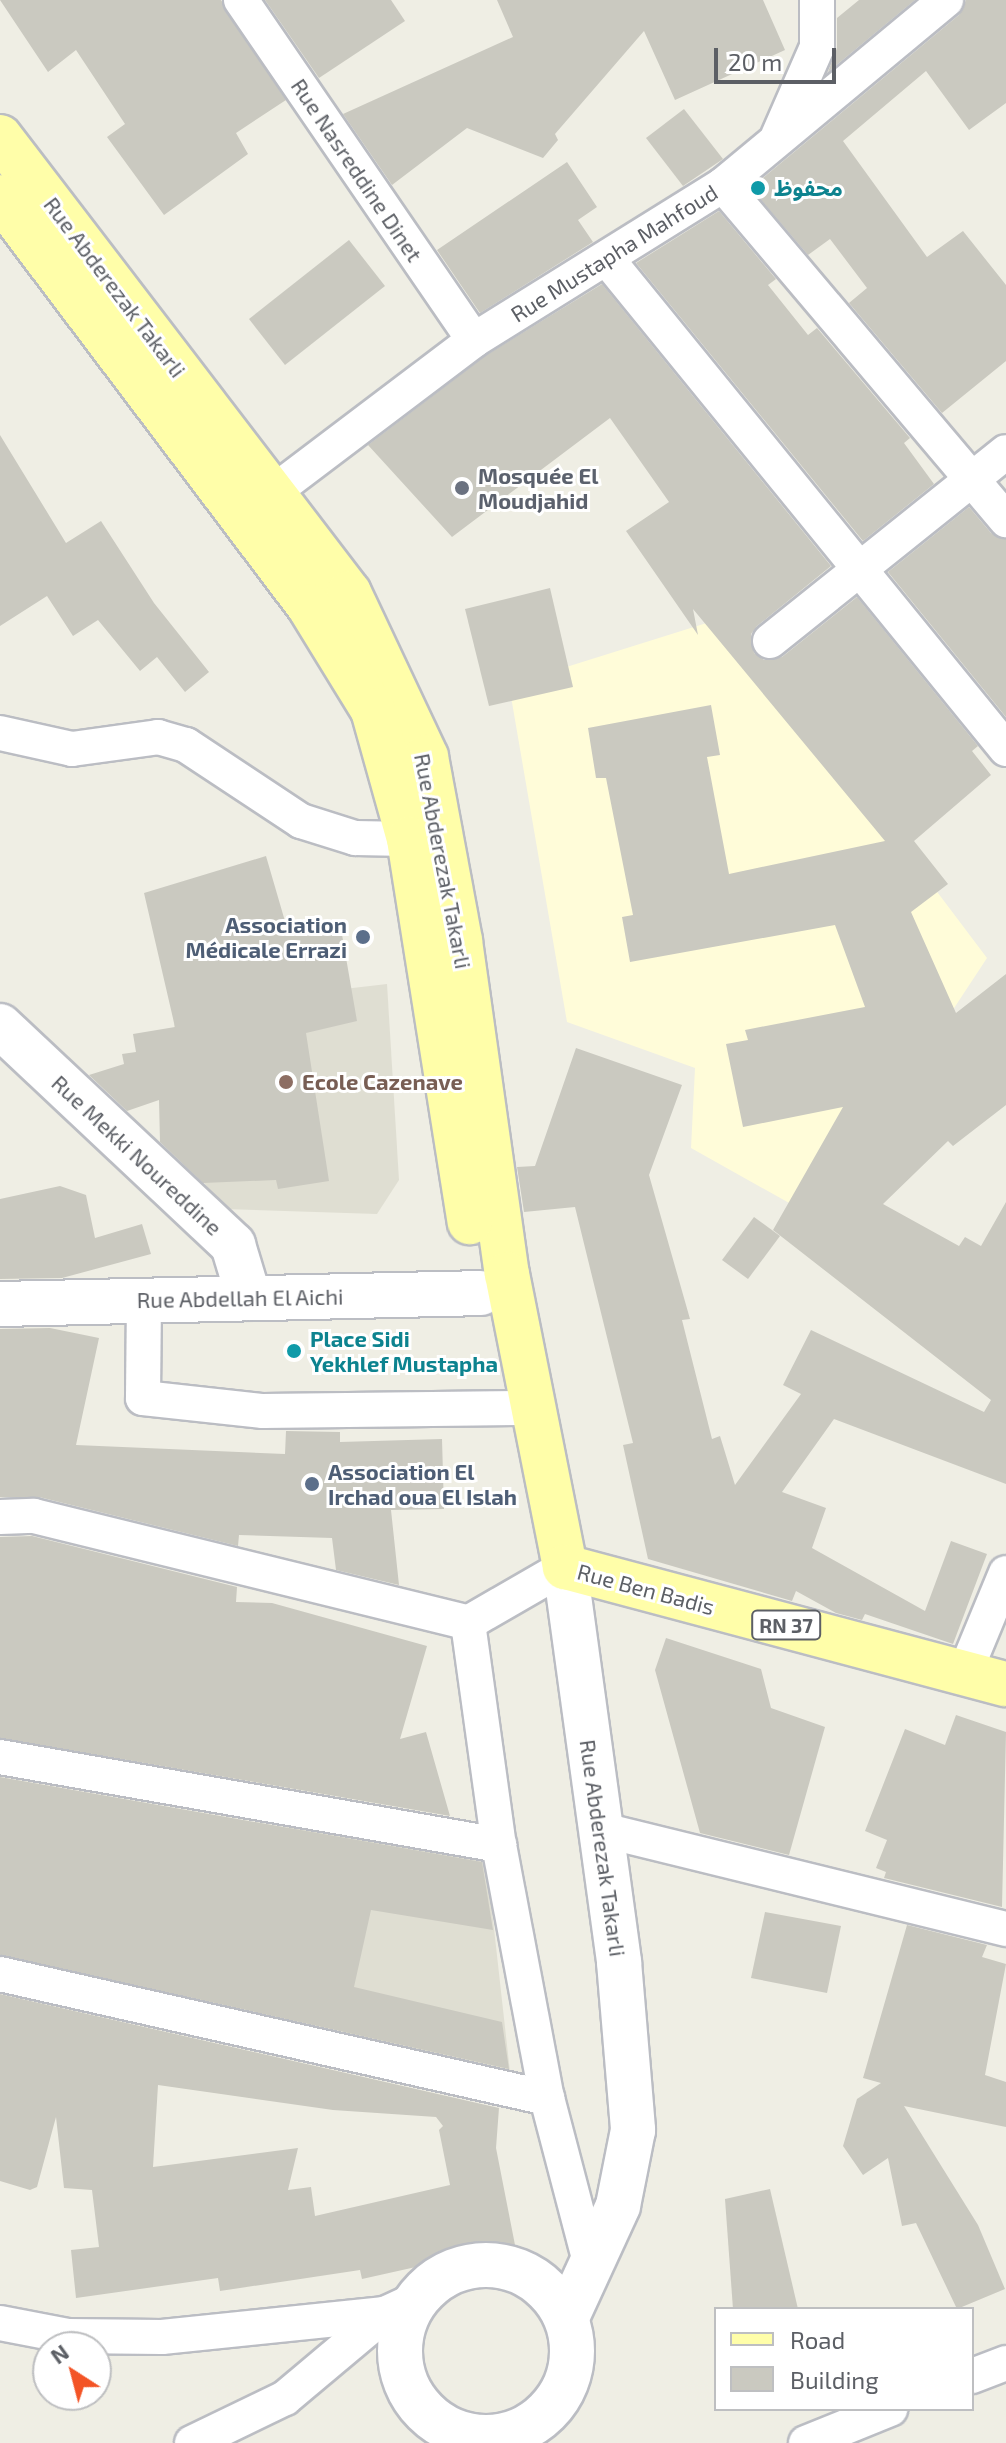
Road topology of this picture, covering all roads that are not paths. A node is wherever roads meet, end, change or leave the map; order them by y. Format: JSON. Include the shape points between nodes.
{"nodes":[{"id":1,"x":241,"y":0,"type":"edge"},
{"id":2,"x":817,"y":0,"type":"edge"},
{"id":3,"x":946,"y":0,"type":"edge"},
{"id":4,"x":0,"y":137,"type":"edge"},
{"id":5,"x":774,"y":144,"type":"junction"},
{"id":6,"x":723,"y":185,"type":"junction"},
{"id":7,"x":0,"y":197,"type":"edge"},
{"id":8,"x":607,"y":259,"type":"junction"},
{"id":9,"x":474,"y":340,"type":"junction"},
{"id":10,"x":1006,"y":452,"type":"edge"},
{"id":11,"x":973,"y":478,"type":"junction"},
{"id":12,"x":272,"y":493,"type":"junction"},
{"id":13,"x":1006,"y":520,"type":"edge"},
{"id":14,"x":861,"y":571,"type":"junction"},
{"id":15,"x":770,"y":641,"type":"dead end"},
{"id":16,"x":0,"y":733,"type":"edge"},
{"id":17,"x":1006,"y":749,"type":"edge"},
{"id":18,"x":409,"y":839,"type":"junction"},
{"id":19,"x":0,"y":1026,"type":"edge"},
{"id":20,"x":481,"y":1293,"type":"junction"},
{"id":21,"x":249,"y":1298,"type":"junction"},
{"id":22,"x":144,"y":1300,"type":"junction"},
{"id":23,"x":0,"y":1304,"type":"edge"},
{"id":24,"x":517,"y":1408,"type":"junction"},
{"id":25,"x":0,"y":1517,"type":"edge"},
{"id":26,"x":565,"y":1567,"type":"junction"},
{"id":27,"x":1006,"y":1573,"type":"edge"},
{"id":28,"x":468,"y":1623,"type":"junction"},
{"id":29,"x":965,"y":1672,"type":"junction"},
{"id":30,"x":1006,"y":1684,"type":"edge"},
{"id":31,"x":0,"y":1757,"type":"edge"},
{"id":32,"x":599,"y":1829,"type":"junction"},
{"id":33,"x":499,"y":1845,"type":"junction"},
{"id":34,"x":1006,"y":1929,"type":"edge"},
{"id":35,"x":0,"y":1974,"type":"edge"},
{"id":36,"x":547,"y":2098,"type":"junction"},
{"id":37,"x":592,"y":2269,"type":"junction"},
{"id":38,"x":399,"y":2308,"type":"junction"},
{"id":39,"x":567,"y":2317,"type":"junction"},
{"id":40,"x":0,"y":2323,"type":"edge"},
{"id":41,"x":1006,"y":2363,"type":"edge"},
{"id":42,"x":974,"y":2375,"type":"edge"},
{"id":43,"x":885,"y":2411,"type":"edge"},
{"id":44,"x":490,"y":2440,"type":"edge"},
{"id":45,"x":192,"y":2443,"type":"edge"},
{"id":46,"x":806,"y":2443,"type":"edge"}],
"edges":[{"from":1,"to":9,"type":"street","name":"Rue Nasreddine Dinet"},
{"from":2,"to":5,"type":"street","via":[[817,47]]},
{"from":3,"to":5,"type":"street","name":"Rue Mustapha Mahfoud"},
{"from":4,"to":12,"type":"main road","name":"Rue Abderezak Takarli"},
{"from":5,"to":6,"type":"street","name":"Rue Mustapha Mahfoud"},
{"from":6,"to":8,"type":"street","name":"Rue Mustapha Mahfoud"},
{"from":6,"to":11,"type":"street"},
{"from":7,"to":18,"type":"main road","name":"Rue Abderezak Takarli","via":[[309,606],[373,710]]},
{"from":8,"to":9,"type":"street","name":"Rue Mustapha Mahfoud"},
{"from":8,"to":14,"type":"street"},
{"from":9,"to":12,"type":"street","name":"Rue Mustapha Mahfoud"},
{"from":10,"to":11,"type":"street"},
{"from":11,"to":13,"type":"street"},
{"from":11,"to":14,"type":"street"},
{"from":12,"to":26,"type":"main road","name":"Rue Abderezak Takarli","via":[[349,593],[426,757],[460,941],[507,1274]]},
{"from":14,"to":15,"type":"street"},
{"from":14,"to":17,"type":"street"},
{"from":16,"to":18,"type":"street","via":[[72,749],[158,737],[186,745],[301,821],[355,838]]},
{"from":18,"to":20,"type":"main road","name":"Rue Abderezak Takarli"},
{"from":19,"to":21,"type":"main road","name":"Rue Mekki Noureddine","via":[[233,1245]]},
{"from":20,"to":21,"type":"main road","name":"Rue Abdellah El Aichi"},
{"from":20,"to":24,"type":"main road","name":"Rue Abderezak Takarli"},
{"from":21,"to":22,"type":"main road","name":"Rue Abdellah El Aichi"},
{"from":22,"to":23,"type":"main road","name":"Rue Abdellah El Aichi"},
{"from":22,"to":24,"type":"street","via":[[143,1398],[263,1411]]},
{"from":24,"to":26,"type":"main road","name":"Rue Abderezak Takarli"},
{"from":25,"to":28,"type":"street","via":[[34,1516]]},
{"from":26,"to":28,"type":"street"},
{"from":26,"to":29,"type":"main road","name":"Rue Ben Badis","number":"RN 37"},
{"from":26,"to":32,"type":"main road","name":"Rue Abderezak Takarli"},
{"from":27,"to":29,"type":"street"},
{"from":28,"to":33,"type":"street"},
{"from":29,"to":30,"type":"main road","name":"Rue Ben Badis","number":"RN 37"},
{"from":31,"to":33,"type":"street"},
{"from":32,"to":34,"type":"street"},
{"from":32,"to":37,"type":"main road","name":"Rue Abderezak Takarli","via":[[619,1962],[633,2130],[618,2206]]},
{"from":33,"to":36,"type":"street"},
{"from":35,"to":36,"type":"street"},
{"from":36,"to":37,"type":"street"},
{"from":37,"to":39,"type":"main road","name":"Rue Abderezak Takarli"},
{"from":38,"to":39,"type":"main road","via":[[449,2271],[495,2263],[538,2281]]},
{"from":38,"to":40,"type":"street","via":[[162,2337],[68,2336]]},
{"from":38,"to":44,"type":"main road","via":[[401,2376],[420,2410],[452,2432]]},
{"from":38,"to":45,"type":"street","via":[[285,2398]]},
{"from":39,"to":44,"type":"main road","via":[[572,2358],[560,2397],[541,2418]]},
{"from":41,"to":42,"type":"street"},
{"from":43,"to":46,"type":"street"}]}
